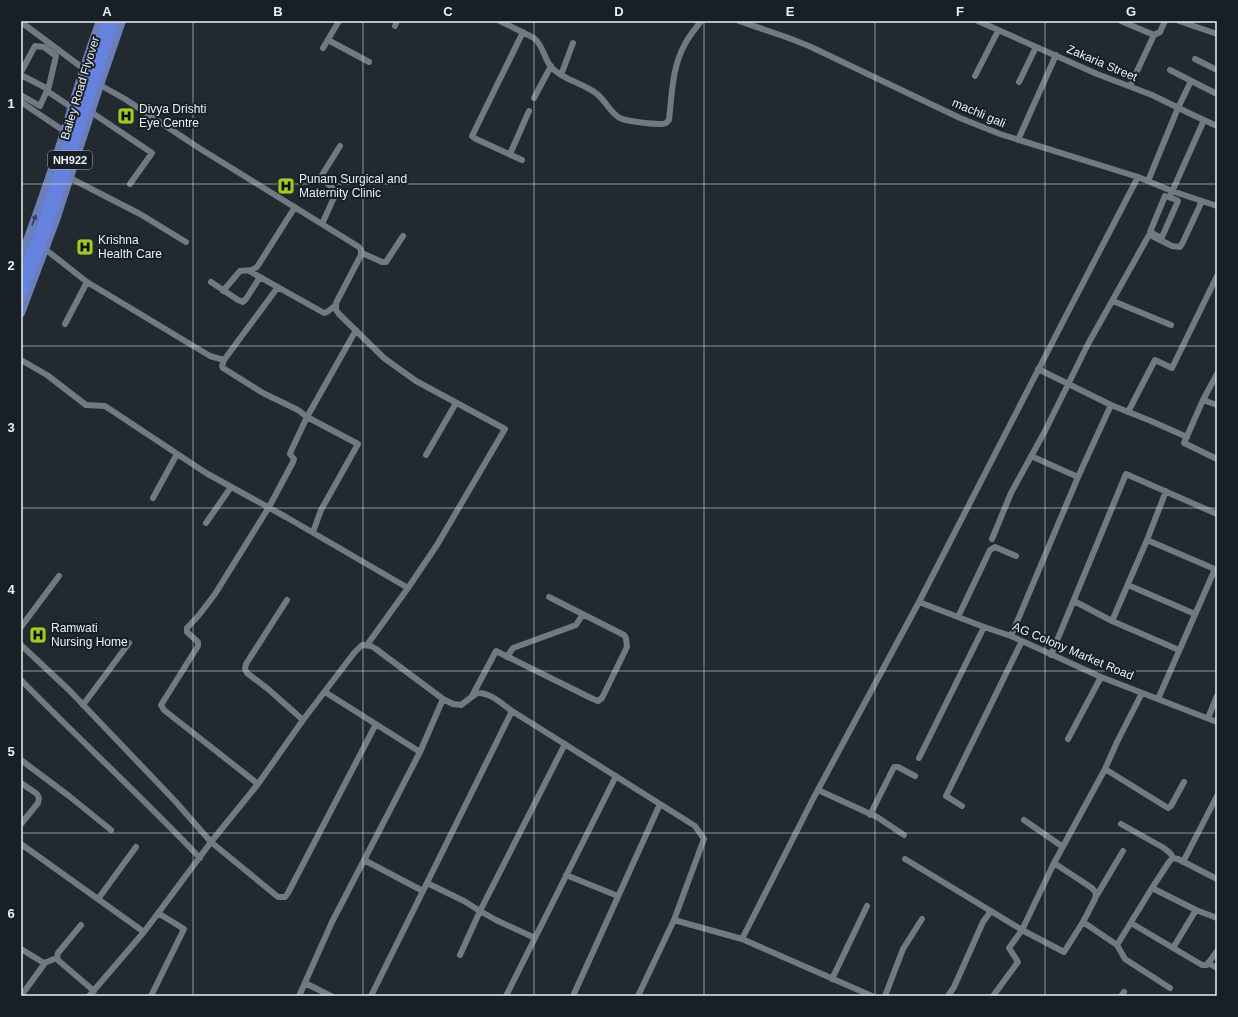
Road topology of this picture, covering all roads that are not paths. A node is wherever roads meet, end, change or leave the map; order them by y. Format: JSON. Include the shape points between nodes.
{"nodes":[{"id":1,"x":100,"y":21,"type":"edge"},
{"id":2,"x":107,"y":21,"type":"edge"},
{"id":3,"x":114,"y":21,"type":"edge"},
{"id":4,"x":122,"y":21,"type":"edge"},
{"id":5,"x":339,"y":21,"type":"edge"},
{"id":6,"x":500,"y":21,"type":"edge"},
{"id":7,"x":701,"y":21,"type":"edge"},
{"id":8,"x":739,"y":21,"type":"edge"},
{"id":9,"x":978,"y":21,"type":"edge"},
{"id":10,"x":1121,"y":21,"type":"edge"},
{"id":11,"x":1164,"y":21,"type":"edge"},
{"id":12,"x":1179,"y":21,"type":"edge"},
{"id":13,"x":21,"y":22,"type":"edge"},
{"id":14,"x":998,"y":31,"type":"junction"},
{"id":15,"x":522,"y":32,"type":"junction"},
{"id":16,"x":1217,"y":34,"type":"edge"},
{"id":17,"x":1154,"y":35,"type":"junction"},
{"id":18,"x":94,"y":40,"type":"junction"},
{"id":19,"x":328,"y":40,"type":"junction"},
{"id":20,"x":573,"y":44,"type":"dead end"},
{"id":21,"x":113,"y":47,"type":"junction"},
{"id":22,"x":323,"y":48,"type":"dead end"},
{"id":23,"x":1036,"y":48,"type":"junction"},
{"id":24,"x":1056,"y":55,"type":"junction"},
{"id":25,"x":1195,"y":59,"type":"dead end"},
{"id":26,"x":369,"y":62,"type":"dead end"},
{"id":27,"x":551,"y":66,"type":"junction"},
{"id":28,"x":84,"y":69,"type":"junction"},
{"id":29,"x":1170,"y":70,"type":"dead end"},
{"id":30,"x":1217,"y":70,"type":"edge"},
{"id":31,"x":21,"y":72,"type":"edge"},
{"id":32,"x":21,"y":75,"type":"edge"},
{"id":33,"x":561,"y":75,"type":"junction"},
{"id":34,"x":975,"y":76,"type":"dead end"},
{"id":35,"x":1190,"y":81,"type":"junction"},
{"id":36,"x":1019,"y":82,"type":"dead end"},
{"id":37,"x":100,"y":85,"type":"junction"},
{"id":38,"x":1130,"y":86,"type":"junction"},
{"id":39,"x":47,"y":90,"type":"junction"},
{"id":40,"x":1217,"y":94,"type":"edge"},
{"id":41,"x":21,"y":95,"type":"edge"},
{"id":42,"x":534,"y":98,"type":"dead end"},
{"id":43,"x":21,"y":102,"type":"edge"},
{"id":44,"x":71,"y":107,"type":"junction"},
{"id":45,"x":1178,"y":108,"type":"junction"},
{"id":46,"x":529,"y":111,"type":"dead end"},
{"id":47,"x":91,"y":112,"type":"junction"},
{"id":48,"x":1204,"y":120,"type":"junction"},
{"id":49,"x":1217,"y":126,"type":"edge"},
{"id":50,"x":65,"y":127,"type":"junction"},
{"id":51,"x":84,"y":132,"type":"junction"},
{"id":52,"x":1018,"y":140,"type":"junction"},
{"id":53,"x":340,"y":146,"type":"dead end"},
{"id":54,"x":510,"y":154,"type":"junction"},
{"id":55,"x":522,"y":160,"type":"dead end"},
{"id":56,"x":1138,"y":177,"type":"junction"},
{"id":57,"x":70,"y":178,"type":"junction"},
{"id":58,"x":1148,"y":181,"type":"junction"},
{"id":59,"x":130,"y":184,"type":"dead end"},
{"id":60,"x":1171,"y":194,"type":"junction"},
{"id":61,"x":1202,"y":201,"type":"junction"},
{"id":62,"x":1217,"y":206,"type":"edge"},
{"id":63,"x":295,"y":208,"type":"junction"},
{"id":64,"x":322,"y":224,"type":"junction"},
{"id":65,"x":1153,"y":235,"type":"junction"},
{"id":66,"x":403,"y":236,"type":"dead end"},
{"id":67,"x":186,"y":242,"type":"dead end"},
{"id":68,"x":45,"y":250,"type":"junction"},
{"id":69,"x":362,"y":252,"type":"junction"},
{"id":70,"x":21,"y":257,"type":"edge"},
{"id":71,"x":248,"y":270,"type":"junction"},
{"id":72,"x":1217,"y":276,"type":"edge"},
{"id":73,"x":260,"y":277,"type":"junction"},
{"id":74,"x":21,"y":278,"type":"edge"},
{"id":75,"x":87,"y":282,"type":"junction"},
{"id":76,"x":211,"y":282,"type":"dead end"},
{"id":77,"x":278,"y":287,"type":"junction"},
{"id":78,"x":223,"y":291,"type":"junction"},
{"id":79,"x":21,"y":298,"type":"edge"},
{"id":80,"x":1113,"y":301,"type":"junction"},
{"id":81,"x":336,"y":305,"type":"junction"},
{"id":82,"x":21,"y":313,"type":"edge"},
{"id":83,"x":65,"y":324,"type":"dead end"},
{"id":84,"x":1171,"y":325,"type":"dead end"},
{"id":85,"x":356,"y":330,"type":"junction"},
{"id":86,"x":21,"y":360,"type":"edge"},
{"id":87,"x":224,"y":360,"type":"junction"},
{"id":88,"x":1038,"y":369,"type":"junction"},
{"id":89,"x":1217,"y":374,"type":"edge"},
{"id":90,"x":1068,"y":384,"type":"junction"},
{"id":91,"x":1204,"y":400,"type":"junction"},
{"id":92,"x":456,"y":403,"type":"junction"},
{"id":93,"x":1111,"y":405,"type":"junction"},
{"id":94,"x":1217,"y":406,"type":"edge"},
{"id":95,"x":1128,"y":412,"type":"junction"},
{"id":96,"x":307,"y":417,"type":"junction"},
{"id":97,"x":1187,"y":437,"type":"junction"},
{"id":98,"x":177,"y":454,"type":"junction"},
{"id":99,"x":426,"y":455,"type":"dead end"},
{"id":100,"x":1031,"y":456,"type":"junction"},
{"id":101,"x":1217,"y":459,"type":"edge"},
{"id":102,"x":1078,"y":477,"type":"junction"},
{"id":103,"x":231,"y":487,"type":"junction"},
{"id":104,"x":1166,"y":491,"type":"junction"},
{"id":105,"x":153,"y":498,"type":"dead end"},
{"id":106,"x":269,"y":507,"type":"junction"},
{"id":107,"x":1217,"y":514,"type":"edge"},
{"id":108,"x":206,"y":523,"type":"dead end"},
{"id":109,"x":313,"y":532,"type":"junction"},
{"id":110,"x":992,"y":538,"type":"dead end"},
{"id":111,"x":1147,"y":540,"type":"junction"},
{"id":112,"x":1016,"y":556,"type":"dead end"},
{"id":113,"x":1216,"y":570,"type":"edge"},
{"id":114,"x":59,"y":576,"type":"dead end"},
{"id":115,"x":1128,"y":584,"type":"junction"},
{"id":116,"x":408,"y":588,"type":"junction"},
{"id":117,"x":549,"y":597,"type":"dead end"},
{"id":118,"x":287,"y":600,"type":"dead end"},
{"id":119,"x":919,"y":602,"type":"junction"},
{"id":120,"x":1074,"y":602,"type":"junction"},
{"id":121,"x":583,"y":614,"type":"junction"},
{"id":122,"x":1195,"y":614,"type":"junction"},
{"id":123,"x":958,"y":617,"type":"junction"},
{"id":124,"x":1112,"y":621,"type":"junction"},
{"id":125,"x":21,"y":627,"type":"edge"},
{"id":126,"x":984,"y":627,"type":"junction"},
{"id":127,"x":1011,"y":636,"type":"junction"},
{"id":128,"x":1022,"y":641,"type":"junction"},
{"id":129,"x":129,"y":643,"type":"dead end"},
{"id":130,"x":21,"y":645,"type":"edge"},
{"id":131,"x":367,"y":645,"type":"junction"},
{"id":132,"x":1179,"y":650,"type":"junction"},
{"id":133,"x":1051,"y":655,"type":"junction"},
{"id":134,"x":507,"y":657,"type":"junction"},
{"id":135,"x":1101,"y":677,"type":"junction"},
{"id":136,"x":21,"y":680,"type":"edge"},
{"id":137,"x":325,"y":692,"type":"junction"},
{"id":138,"x":1142,"y":693,"type":"junction"},
{"id":139,"x":472,"y":696,"type":"junction"},
{"id":140,"x":1217,"y":696,"type":"edge"},
{"id":141,"x":443,"y":699,"type":"junction"},
{"id":142,"x":1158,"y":699,"type":"junction"},
{"id":143,"x":82,"y":705,"type":"junction"},
{"id":144,"x":512,"y":711,"type":"junction"},
{"id":145,"x":1208,"y":718,"type":"junction"},
{"id":146,"x":303,"y":720,"type":"junction"},
{"id":147,"x":1217,"y":722,"type":"edge"},
{"id":148,"x":376,"y":724,"type":"junction"},
{"id":149,"x":1068,"y":739,"type":"dead end"},
{"id":150,"x":565,"y":744,"type":"junction"},
{"id":151,"x":420,"y":752,"type":"junction"},
{"id":152,"x":918,"y":758,"type":"dead end"},
{"id":153,"x":21,"y":760,"type":"edge"},
{"id":154,"x":1105,"y":769,"type":"junction"},
{"id":155,"x":616,"y":776,"type":"junction"},
{"id":156,"x":914,"y":776,"type":"dead end"},
{"id":157,"x":1184,"y":782,"type":"dead end"},
{"id":158,"x":21,"y":783,"type":"edge"},
{"id":159,"x":258,"y":784,"type":"junction"},
{"id":160,"x":818,"y":790,"type":"junction"},
{"id":161,"x":1217,"y":796,"type":"edge"},
{"id":162,"x":660,"y":804,"type":"junction"},
{"id":163,"x":962,"y":806,"type":"dead end"},
{"id":164,"x":21,"y":812,"type":"edge"},
{"id":165,"x":870,"y":815,"type":"junction"},
{"id":166,"x":27,"y":816,"type":"junction"},
{"id":167,"x":1024,"y":820,"type":"dead end"},
{"id":168,"x":21,"y":824,"type":"edge"},
{"id":169,"x":1121,"y":824,"type":"dead end"},
{"id":170,"x":111,"y":830,"type":"dead end"},
{"id":171,"x":904,"y":835,"type":"dead end"},
{"id":172,"x":211,"y":842,"type":"junction"},
{"id":173,"x":21,"y":844,"type":"edge"},
{"id":174,"x":136,"y":847,"type":"dead end"},
{"id":175,"x":1063,"y":847,"type":"junction"},
{"id":176,"x":1123,"y":851,"type":"dead end"},
{"id":177,"x":200,"y":858,"type":"junction"},
{"id":178,"x":1173,"y":858,"type":"junction"},
{"id":179,"x":905,"y":859,"type":"dead end"},
{"id":180,"x":364,"y":860,"type":"junction"},
{"id":181,"x":1183,"y":862,"type":"junction"},
{"id":182,"x":1054,"y":863,"type":"junction"},
{"id":183,"x":566,"y":874,"type":"junction"},
{"id":184,"x":1217,"y":879,"type":"edge"},
{"id":185,"x":427,"y":883,"type":"junction"},
{"id":186,"x":1152,"y":888,"type":"junction"},
{"id":187,"x":423,"y":891,"type":"junction"},
{"id":188,"x":1097,"y":895,"type":"junction"},
{"id":189,"x":618,"y":896,"type":"junction"},
{"id":190,"x":98,"y":899,"type":"junction"},
{"id":191,"x":867,"y":906,"type":"dead end"},
{"id":192,"x":1196,"y":910,"type":"junction"},
{"id":193,"x":480,"y":911,"type":"junction"},
{"id":194,"x":991,"y":911,"type":"junction"},
{"id":195,"x":158,"y":913,"type":"junction"},
{"id":196,"x":1217,"y":918,"type":"edge"},
{"id":197,"x":922,"y":919,"type":"dead end"},
{"id":198,"x":674,"y":920,"type":"junction"},
{"id":199,"x":1083,"y":922,"type":"junction"},
{"id":200,"x":1131,"y":923,"type":"junction"},
{"id":201,"x":81,"y":925,"type":"dead end"},
{"id":202,"x":1022,"y":930,"type":"junction"},
{"id":203,"x":144,"y":932,"type":"junction"},
{"id":204,"x":535,"y":938,"type":"junction"},
{"id":205,"x":742,"y":939,"type":"junction"},
{"id":206,"x":1117,"y":945,"type":"junction"},
{"id":207,"x":1173,"y":948,"type":"junction"},
{"id":208,"x":21,"y":949,"type":"edge"},
{"id":209,"x":1217,"y":951,"type":"edge"},
{"id":210,"x":460,"y":955,"type":"dead end"},
{"id":211,"x":57,"y":958,"type":"junction"},
{"id":212,"x":46,"y":963,"type":"junction"},
{"id":213,"x":1208,"y":963,"type":"junction"},
{"id":214,"x":1217,"y":968,"type":"edge"},
{"id":215,"x":832,"y":979,"type":"junction"},
{"id":216,"x":305,"y":983,"type":"junction"},
{"id":217,"x":1170,"y":988,"type":"dead end"},
{"id":218,"x":94,"y":990,"type":"junction"},
{"id":219,"x":997,"y":995,"type":"edge"},
{"id":220,"x":21,"y":996,"type":"edge"},
{"id":221,"x":89,"y":996,"type":"edge"},
{"id":222,"x":151,"y":996,"type":"edge"},
{"id":223,"x":299,"y":996,"type":"edge"},
{"id":224,"x":331,"y":996,"type":"edge"},
{"id":225,"x":371,"y":996,"type":"edge"},
{"id":226,"x":506,"y":996,"type":"edge"},
{"id":227,"x":573,"y":996,"type":"edge"},
{"id":228,"x":638,"y":996,"type":"edge"},
{"id":229,"x":872,"y":996,"type":"edge"},
{"id":230,"x":884,"y":996,"type":"edge"},
{"id":231,"x":948,"y":996,"type":"edge"}],
"edges":[{"from":1,"to":18,"type":"main road"},
{"from":2,"to":74,"type":"highway","name":"Bailey Road Flyover","number":"NH922","via":[[41,226]]},
{"from":3,"to":79,"type":"highway","name":"Bailey Road Flyover","number":"NH922","via":[[48,227]]},
{"from":4,"to":21,"type":"main road"},
{"from":5,"to":19,"type":"street"},
{"from":6,"to":15,"type":"street"},
{"from":7,"to":33,"type":"street","via":[[680,55],[669,120],[666,123],[620,118],[595,92]]},
{"from":8,"to":52,"type":"street","name":"machli gali","via":[[809,46],[960,118]]},
{"from":9,"to":14,"type":"street","name":"Zakaria Street"},
{"from":10,"to":17,"type":"street"},
{"from":11,"to":17,"type":"street","via":[[1160,32]]},
{"from":12,"to":16,"type":"street"},
{"from":13,"to":28,"type":"street"},
{"from":14,"to":23,"type":"street","name":"Zakaria Street"},
{"from":14,"to":34,"type":"street"},
{"from":15,"to":27,"type":"street","via":[[538,41]]},
{"from":15,"to":54,"type":"street","via":[[472,136]]},
{"from":17,"to":38,"type":"street"},
{"from":18,"to":21,"type":"main road"},
{"from":18,"to":28,"type":"main road"},
{"from":19,"to":22,"type":"street"},
{"from":19,"to":26,"type":"street"},
{"from":20,"to":33,"type":"street"},
{"from":21,"to":37,"type":"main road"},
{"from":23,"to":24,"type":"street","name":"Zakaria Street"},
{"from":23,"to":36,"type":"street"},
{"from":24,"to":38,"type":"street","name":"Zakaria Street"},
{"from":24,"to":52,"type":"street"},
{"from":25,"to":30,"type":"street"},
{"from":27,"to":33,"type":"street"},
{"from":27,"to":42,"type":"street"},
{"from":28,"to":44,"type":"main road"},
{"from":29,"to":35,"type":"street"},
{"from":31,"to":39,"type":"street","via":[[36,46],[44,46],[56,56]]},
{"from":32,"to":39,"type":"street"},
{"from":35,"to":40,"type":"street"},
{"from":35,"to":45,"type":"street"},
{"from":37,"to":47,"type":"main road"},
{"from":37,"to":63,"type":"street"},
{"from":38,"to":45,"type":"street","name":"Zakaria Street"},
{"from":39,"to":41,"type":"street","via":[[40,106]]},
{"from":39,"to":44,"type":"street"},
{"from":43,"to":50,"type":"street"},
{"from":44,"to":50,"type":"main road"},
{"from":45,"to":48,"type":"street","name":"Zakaria Street"},
{"from":45,"to":58,"type":"street"},
{"from":46,"to":54,"type":"street"},
{"from":47,"to":51,"type":"main road"},
{"from":47,"to":59,"type":"street","via":[[152,153]]},
{"from":48,"to":49,"type":"street","name":"Zakaria Street"},
{"from":48,"to":60,"type":"street"},
{"from":50,"to":51,"type":"main road"},
{"from":70,"to":50,"type":"main road","one_way":true},
{"from":51,"to":57,"type":"main road"},
{"from":52,"to":56,"type":"street","name":"machli gali"},
{"from":53,"to":64,"type":"street","via":[[322,175],[336,193]]},
{"from":54,"to":55,"type":"street"},
{"from":56,"to":58,"type":"street","name":"machli gali"},
{"from":56,"to":88,"type":"street"},
{"from":57,"to":67,"type":"street","via":[[140,214]]},
{"from":57,"to":68,"type":"main road"},
{"from":58,"to":60,"type":"street","name":"machli gali"},
{"from":60,"to":61,"type":"street","name":"machli gali"},
{"from":60,"to":65,"type":"street","via":[[1165,196],[1150,232]]},
{"from":60,"to":65,"type":"street","via":[[1178,202],[1162,237]]},
{"from":61,"to":62,"type":"street","name":"machli gali"},
{"from":61,"to":65,"type":"street","via":[[1180,246],[1172,246]]},
{"from":63,"to":64,"type":"street"},
{"from":63,"to":71,"type":"street","via":[[258,265]]},
{"from":64,"to":69,"type":"street","via":[[359,247]]},
{"from":65,"to":80,"type":"street","via":[[1149,236]]},
{"from":66,"to":69,"type":"street","via":[[386,262]]},
{"from":68,"to":75,"type":"street"},
{"from":68,"to":82,"type":"main road"},
{"from":69,"to":81,"type":"street"},
{"from":71,"to":73,"type":"street"},
{"from":71,"to":78,"type":"street","via":[[238,273]]},
{"from":72,"to":95,"type":"street","via":[[1172,368],[1155,360]]},
{"from":73,"to":77,"type":"street"},
{"from":73,"to":78,"type":"street","via":[[242,302]]},
{"from":75,"to":83,"type":"street"},
{"from":75,"to":87,"type":"street","via":[[210,356]]},
{"from":76,"to":78,"type":"street"},
{"from":77,"to":81,"type":"street","via":[[324,313]]},
{"from":77,"to":87,"type":"street"},
{"from":80,"to":84,"type":"street"},
{"from":80,"to":90,"type":"street"},
{"from":81,"to":85,"type":"street","via":[[339,314]]},
{"from":85,"to":92,"type":"street","via":[[384,358],[416,381]]},
{"from":85,"to":96,"type":"street"},
{"from":86,"to":98,"type":"street","via":[[47,375],[86,405],[105,406]]},
{"from":87,"to":96,"type":"street","via":[[224,369]]},
{"from":88,"to":90,"type":"street"},
{"from":88,"to":119,"type":"street"},
{"from":89,"to":91,"type":"street"},
{"from":90,"to":93,"type":"street"},
{"from":90,"to":100,"type":"street"},
{"from":91,"to":94,"type":"street"},
{"from":91,"to":97,"type":"street"},
{"from":92,"to":99,"type":"street"},
{"from":92,"to":116,"type":"street","via":[[505,429],[437,545]]},
{"from":93,"to":95,"type":"street"},
{"from":93,"to":102,"type":"street"},
{"from":95,"to":97,"type":"street"},
{"from":96,"to":106,"type":"street","via":[[290,452],[294,462]]},
{"from":96,"to":109,"type":"street","via":[[358,444],[321,510]]},
{"from":97,"to":101,"type":"street","via":[[1184,443]]},
{"from":98,"to":103,"type":"street"},
{"from":98,"to":105,"type":"street"},
{"from":100,"to":102,"type":"street"},
{"from":100,"to":110,"type":"street","via":[[1011,493]]},
{"from":102,"to":127,"type":"street"},
{"from":103,"to":106,"type":"street"},
{"from":103,"to":108,"type":"street"},
{"from":104,"to":107,"type":"street"},
{"from":104,"to":111,"type":"street"},
{"from":104,"to":120,"type":"street","via":[[1126,474]]},
{"from":106,"to":109,"type":"street"},
{"from":106,"to":159,"type":"street","via":[[215,594],[187,628],[187,632],[198,642],[198,646],[160,705]]},
{"from":109,"to":116,"type":"street"},
{"from":111,"to":113,"type":"street"},
{"from":111,"to":115,"type":"street"},
{"from":112,"to":123,"type":"street","via":[[995,547],[990,550]]},
{"from":113,"to":122,"type":"street"},
{"from":114,"to":125,"type":"street"},
{"from":115,"to":122,"type":"street"},
{"from":115,"to":124,"type":"street"},
{"from":116,"to":131,"type":"street"},
{"from":117,"to":121,"type":"street"},
{"from":118,"to":146,"type":"street","via":[[245,669]]},
{"from":119,"to":123,"type":"street","name":"AG Colony Market Road"},
{"from":119,"to":160,"type":"street"},
{"from":120,"to":124,"type":"street"},
{"from":120,"to":133,"type":"street"},
{"from":121,"to":134,"type":"street","via":[[573,627],[513,648]]},
{"from":121,"to":134,"type":"street","via":[[624,635],[627,643],[601,700],[593,699]]},
{"from":122,"to":132,"type":"street"},
{"from":123,"to":126,"type":"street","name":"AG Colony Market Road"},
{"from":124,"to":132,"type":"street"},
{"from":126,"to":127,"type":"street","name":"AG Colony Market Road"},
{"from":126,"to":152,"type":"street"},
{"from":127,"to":128,"type":"street","name":"AG Colony Market Road"},
{"from":128,"to":133,"type":"street","name":"AG Colony Market Road"},
{"from":128,"to":163,"type":"street","via":[[946,796]]},
{"from":129,"to":143,"type":"street"},
{"from":130,"to":143,"type":"street"},
{"from":131,"to":137,"type":"street","via":[[362,645],[354,653]]},
{"from":131,"to":141,"type":"street"},
{"from":132,"to":142,"type":"street"},
{"from":133,"to":135,"type":"street","name":"AG Colony Market Road"},
{"from":134,"to":139,"type":"street","via":[[496,651]]},
{"from":135,"to":138,"type":"street","name":"AG Colony Market Road"},
{"from":135,"to":149,"type":"street"},
{"from":136,"to":177,"type":"street"},
{"from":137,"to":146,"type":"street"},
{"from":137,"to":148,"type":"street"},
{"from":138,"to":142,"type":"street","name":"AG Colony Market Road"},
{"from":138,"to":154,"type":"street"},
{"from":139,"to":141,"type":"street","via":[[461,705]]},
{"from":139,"to":144,"type":"street","via":[[477,693],[486,694]]},
{"from":140,"to":145,"type":"street"},
{"from":141,"to":151,"type":"street"},
{"from":142,"to":145,"type":"street","name":"AG Colony Market Road"},
{"from":143,"to":172,"type":"street"},
{"from":144,"to":150,"type":"street"},
{"from":144,"to":185,"type":"street"},
{"from":145,"to":147,"type":"street","name":"AG Colony Market Road"},
{"from":146,"to":159,"type":"street"},
{"from":148,"to":151,"type":"street"},
{"from":148,"to":172,"type":"street","via":[[285,897],[272,893]]},
{"from":150,"to":155,"type":"street"},
{"from":150,"to":193,"type":"street"},
{"from":151,"to":180,"type":"street"},
{"from":153,"to":170,"type":"street"},
{"from":154,"to":157,"type":"street","via":[[1169,808]]},
{"from":154,"to":175,"type":"street"},
{"from":155,"to":162,"type":"street"},
{"from":155,"to":183,"type":"street"},
{"from":156,"to":165,"type":"street","via":[[894,767]]},
{"from":158,"to":166,"type":"street","via":[[39,798]]},
{"from":159,"to":172,"type":"street"},
{"from":160,"to":165,"type":"street"},
{"from":160,"to":205,"type":"street"},
{"from":161,"to":181,"type":"street"},
{"from":162,"to":189,"type":"street"},
{"from":162,"to":198,"type":"street","via":[[695,826],[704,839]]},
{"from":164,"to":166,"type":"street"},
{"from":165,"to":171,"type":"street"},
{"from":166,"to":168,"type":"street"},
{"from":167,"to":175,"type":"street"},
{"from":169,"to":178,"type":"street","via":[[1164,848]]},
{"from":172,"to":177,"type":"street"},
{"from":173,"to":190,"type":"street"},
{"from":174,"to":190,"type":"street"},
{"from":175,"to":182,"type":"street"},
{"from":176,"to":188,"type":"street"},
{"from":177,"to":195,"type":"street"},
{"from":178,"to":181,"type":"street"},
{"from":178,"to":186,"type":"street"},
{"from":179,"to":194,"type":"street"},
{"from":180,"to":187,"type":"street"},
{"from":180,"to":216,"type":"street","via":[[332,922]]},
{"from":181,"to":184,"type":"street"},
{"from":182,"to":188,"type":"street","via":[[1092,888]]},
{"from":182,"to":202,"type":"street"},
{"from":183,"to":189,"type":"street"},
{"from":183,"to":204,"type":"street"},
{"from":185,"to":187,"type":"street"},
{"from":185,"to":193,"type":"street"},
{"from":186,"to":192,"type":"street"},
{"from":186,"to":200,"type":"street"},
{"from":187,"to":225,"type":"street"},
{"from":188,"to":199,"type":"street"},
{"from":189,"to":227,"type":"street"},
{"from":190,"to":203,"type":"street"},
{"from":191,"to":215,"type":"street"},
{"from":192,"to":196,"type":"street"},
{"from":192,"to":207,"type":"street"},
{"from":193,"to":204,"type":"street"},
{"from":193,"to":210,"type":"street"},
{"from":194,"to":202,"type":"street"},
{"from":194,"to":231,"type":"street","via":[[983,922]]},
{"from":195,"to":203,"type":"street"},
{"from":195,"to":222,"type":"street","via":[[184,929]]},
{"from":197,"to":230,"type":"street","via":[[903,949]]},
{"from":198,"to":205,"type":"street"},
{"from":198,"to":228,"type":"street"},
{"from":199,"to":202,"type":"street","via":[[1064,952]]},
{"from":199,"to":206,"type":"street"},
{"from":200,"to":206,"type":"street"},
{"from":200,"to":207,"type":"street"},
{"from":201,"to":211,"type":"street","via":[[58,953]]},
{"from":202,"to":219,"type":"street","via":[[1009,948],[1018,962]]},
{"from":203,"to":218,"type":"street"},
{"from":204,"to":226,"type":"street"},
{"from":205,"to":215,"type":"street"},
{"from":206,"to":217,"type":"street","via":[[1125,959]]},
{"from":207,"to":213,"type":"street","via":[[1202,966]]},
{"from":208,"to":212,"type":"street"},
{"from":209,"to":213,"type":"street"},
{"from":211,"to":212,"type":"street"},
{"from":211,"to":218,"type":"street"},
{"from":212,"to":220,"type":"street"},
{"from":213,"to":214,"type":"street"},
{"from":215,"to":229,"type":"street"},
{"from":216,"to":223,"type":"street"},
{"from":216,"to":224,"type":"street"},
{"from":218,"to":221,"type":"street"}]}
